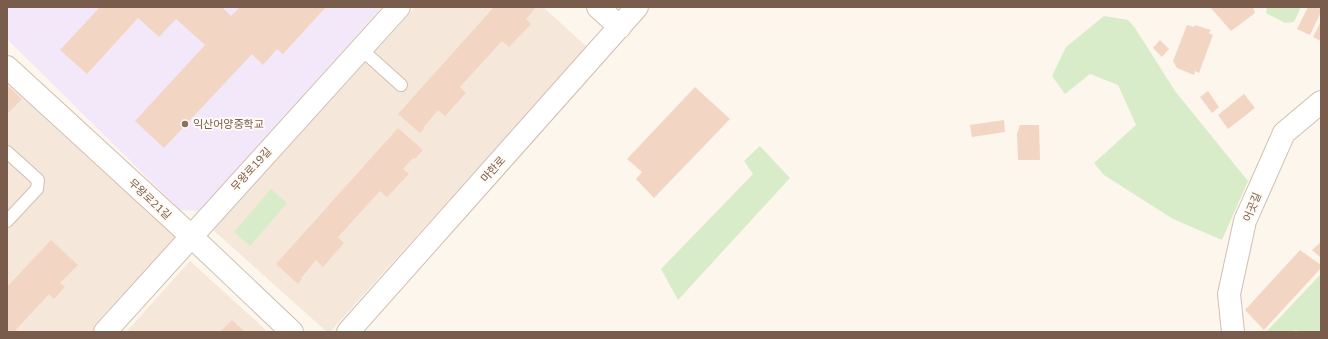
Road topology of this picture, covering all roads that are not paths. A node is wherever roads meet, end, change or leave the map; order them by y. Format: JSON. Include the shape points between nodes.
{"nodes":[{"id":1,"x":398,"y":7,"type":"edge"},
{"id":2,"x":598,"y":7,"type":"edge"},
{"id":3,"x":638,"y":7,"type":"edge"},
{"id":4,"x":620,"y":27,"type":"junction"},
{"id":5,"x":361,"y":49,"type":"junction"},
{"id":6,"x":7,"y":67,"type":"edge"},
{"id":7,"x":401,"y":85,"type":"dead end"},
{"id":8,"x":1321,"y":102,"type":"edge"},
{"id":9,"x":7,"y":152,"type":"edge"},
{"id":10,"x":7,"y":222,"type":"edge"},
{"id":11,"x":191,"y":236,"type":"junction"},
{"id":12,"x":105,"y":332,"type":"edge"},
{"id":13,"x":292,"y":332,"type":"edge"},
{"id":14,"x":348,"y":332,"type":"edge"},
{"id":15,"x":1233,"y":332,"type":"edge"}],
"edges":[{"from":1,"to":5,"type":"street","name":"무왕로19길"},
{"from":2,"to":4,"type":"street"},
{"from":3,"to":4,"type":"street","name":"마한로"},
{"from":4,"to":14,"type":"street","name":"마한로"},
{"from":5,"to":7,"type":"lane"},
{"from":5,"to":11,"type":"street","name":"무왕로19길"},
{"from":6,"to":11,"type":"street","name":"무왕로21길"},
{"from":8,"to":15,"type":"street","name":"어곳길","via":[[1284,133],[1245,221],[1229,294]]},
{"from":9,"to":10,"type":"lane","via":[[38,180],[37,189]]},
{"from":11,"to":12,"type":"street","name":"무왕로19길"},
{"from":11,"to":13,"type":"street","name":"무왕로21길"}]}
